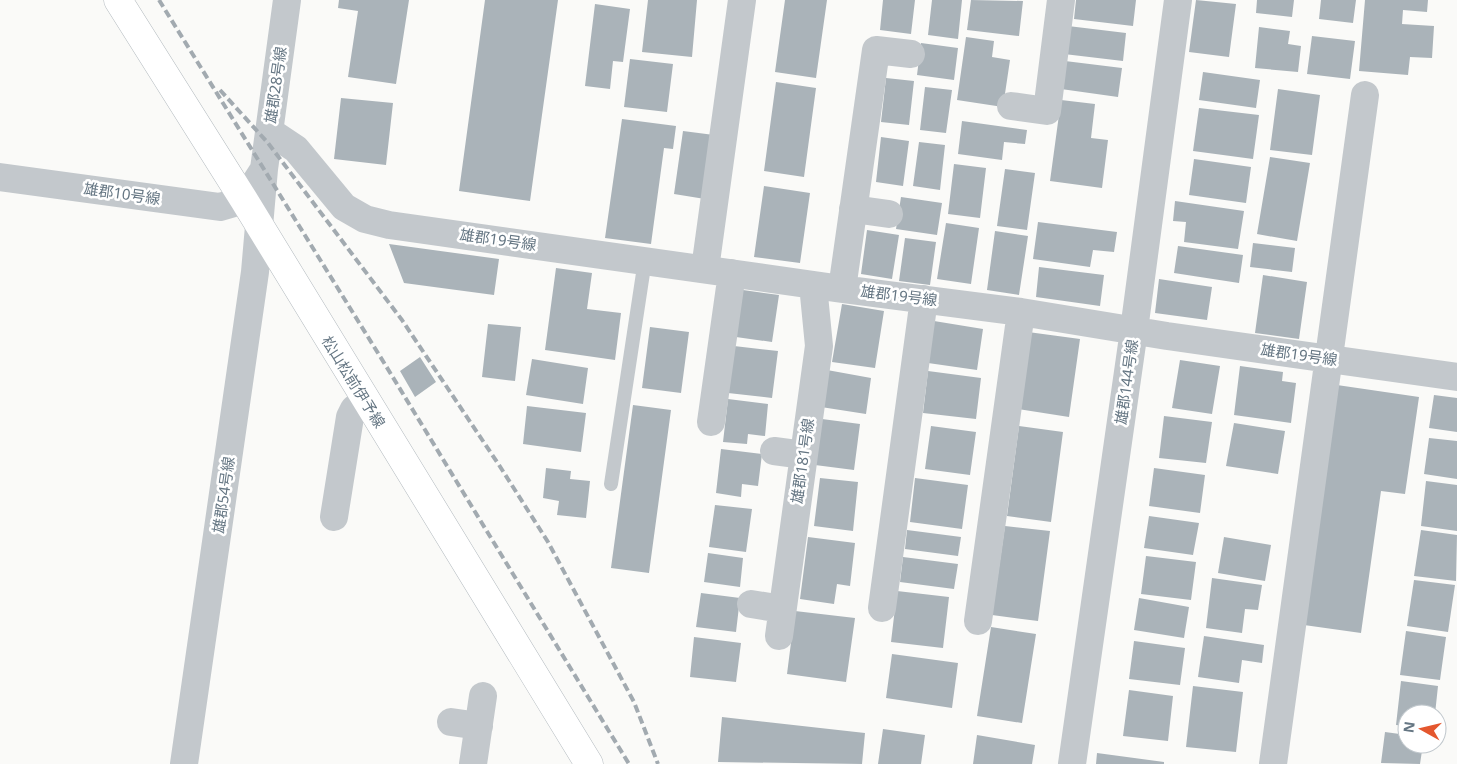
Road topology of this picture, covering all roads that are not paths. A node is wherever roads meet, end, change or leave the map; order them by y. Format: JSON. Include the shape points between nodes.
{"nodes":[{"id":1,"x":118,"y":0,"type":"edge"},
{"id":2,"x":287,"y":0,"type":"edge"},
{"id":3,"x":742,"y":0,"type":"edge"},
{"id":4,"x":1061,"y":0,"type":"edge"},
{"id":5,"x":1178,"y":0,"type":"edge"},
{"id":6,"x":911,"y":54,"type":"dead end"},
{"id":7,"x":1365,"y":95,"type":"dead end"},
{"id":8,"x":1011,"y":106,"type":"dead end"},
{"id":9,"x":270,"y":131,"type":"junction"},
{"id":10,"x":264,"y":169,"type":"junction"},
{"id":11,"x":0,"y":176,"type":"edge"},
{"id":12,"x":244,"y":200,"type":"junction"},
{"id":13,"x":853,"y":209,"type":"junction"},
{"id":14,"x":890,"y":214,"type":"dead end"},
{"id":15,"x":258,"y":226,"type":"junction"},
{"id":16,"x":645,"y":260,"type":"junction"},
{"id":17,"x":705,"y":268,"type":"junction"},
{"id":18,"x":732,"y":273,"type":"junction"},
{"id":19,"x":813,"y":285,"type":"junction"},
{"id":20,"x":842,"y":289,"type":"junction"},
{"id":21,"x":924,"y":299,"type":"junction"},
{"id":22,"x":1021,"y":312,"type":"junction"},
{"id":23,"x":1134,"y":330,"type":"junction"},
{"id":24,"x":1329,"y":359,"type":"junction"},
{"id":25,"x":1457,"y":377,"type":"edge"},
{"id":26,"x":365,"y":400,"type":"junction"},
{"id":27,"x":711,"y":422,"type":"dead end"},
{"id":28,"x":774,"y":450,"type":"dead end"},
{"id":29,"x":804,"y":455,"type":"junction"},
{"id":30,"x":612,"y":484,"type":"dead end"},
{"id":31,"x":334,"y":517,"type":"dead end"},
{"id":32,"x":752,"y":604,"type":"dead end"},
{"id":33,"x":882,"y":608,"type":"dead end"},
{"id":34,"x":782,"y":609,"type":"junction"},
{"id":35,"x":978,"y":621,"type":"dead end"},
{"id":36,"x":779,"y":636,"type":"dead end"},
{"id":37,"x":483,"y":696,"type":"dead end"},
{"id":38,"x":451,"y":722,"type":"dead end"},
{"id":39,"x":478,"y":726,"type":"junction"},
{"id":40,"x":184,"y":764,"type":"edge"},
{"id":41,"x":473,"y":764,"type":"edge"},
{"id":42,"x":589,"y":764,"type":"edge"},
{"id":43,"x":1072,"y":764,"type":"edge"},
{"id":44,"x":1273,"y":764,"type":"edge"}],
"edges":[{"from":1,"to":12,"type":"main road","name":"松山松前伊予線"},
{"from":2,"to":9,"type":"street","name":"雄郡28号線"},
{"from":3,"to":17,"type":"street"},
{"from":4,"to":8,"type":"street","via":[[1047,111]]},
{"from":5,"to":23,"type":"street","name":"雄郡144号線"},
{"from":6,"to":13,"type":"street","via":[[876,50]]},
{"from":7,"to":24,"type":"street"},
{"from":9,"to":10,"type":"street","name":"雄郡28号線"},
{"from":9,"to":16,"type":"street","name":"雄郡19号線","via":[[296,149],[344,207],[365,219]]},
{"from":10,"to":12,"type":"street","name":"雄郡28号線"},
{"from":10,"to":15,"type":"street","name":"雄郡28号線"},
{"from":11,"to":12,"type":"street","name":"雄郡10号線","via":[[220,207]]},
{"from":12,"to":15,"type":"main road","name":"松山松前伊予線"},
{"from":13,"to":14,"type":"street"},
{"from":13,"to":20,"type":"street"},
{"from":15,"to":26,"type":"main road","name":"松山松前伊予線"},
{"from":15,"to":40,"type":"street","name":"雄郡54号線","via":[[255,272]]},
{"from":16,"to":17,"type":"street","name":"雄郡19号線"},
{"from":16,"to":30,"type":"lane"},
{"from":17,"to":18,"type":"street","name":"雄郡19号線"},
{"from":18,"to":19,"type":"street","name":"雄郡19号線"},
{"from":18,"to":27,"type":"street"},
{"from":19,"to":20,"type":"street","name":"雄郡19号線"},
{"from":19,"to":29,"type":"street","name":"雄郡181号線","via":[[819,346]]},
{"from":20,"to":21,"type":"street","name":"雄郡19号線"},
{"from":21,"to":22,"type":"street","name":"雄郡19号線"},
{"from":21,"to":33,"type":"street"},
{"from":22,"to":23,"type":"street","name":"雄郡19号線"},
{"from":22,"to":35,"type":"street"},
{"from":23,"to":24,"type":"street","name":"雄郡19号線"},
{"from":23,"to":43,"type":"street","name":"雄郡144号線"},
{"from":24,"to":25,"type":"street","name":"雄郡19号線"},
{"from":24,"to":44,"type":"street"},
{"from":26,"to":31,"type":"street","via":[[350,417]]},
{"from":26,"to":42,"type":"main road","name":"松山松前伊予線"},
{"from":28,"to":29,"type":"street"},
{"from":29,"to":34,"type":"street","name":"雄郡181号線"},
{"from":32,"to":34,"type":"street"},
{"from":34,"to":36,"type":"street","name":"雄郡181号線"},
{"from":37,"to":39,"type":"street"},
{"from":38,"to":39,"type":"street"},
{"from":39,"to":41,"type":"street"}]}
